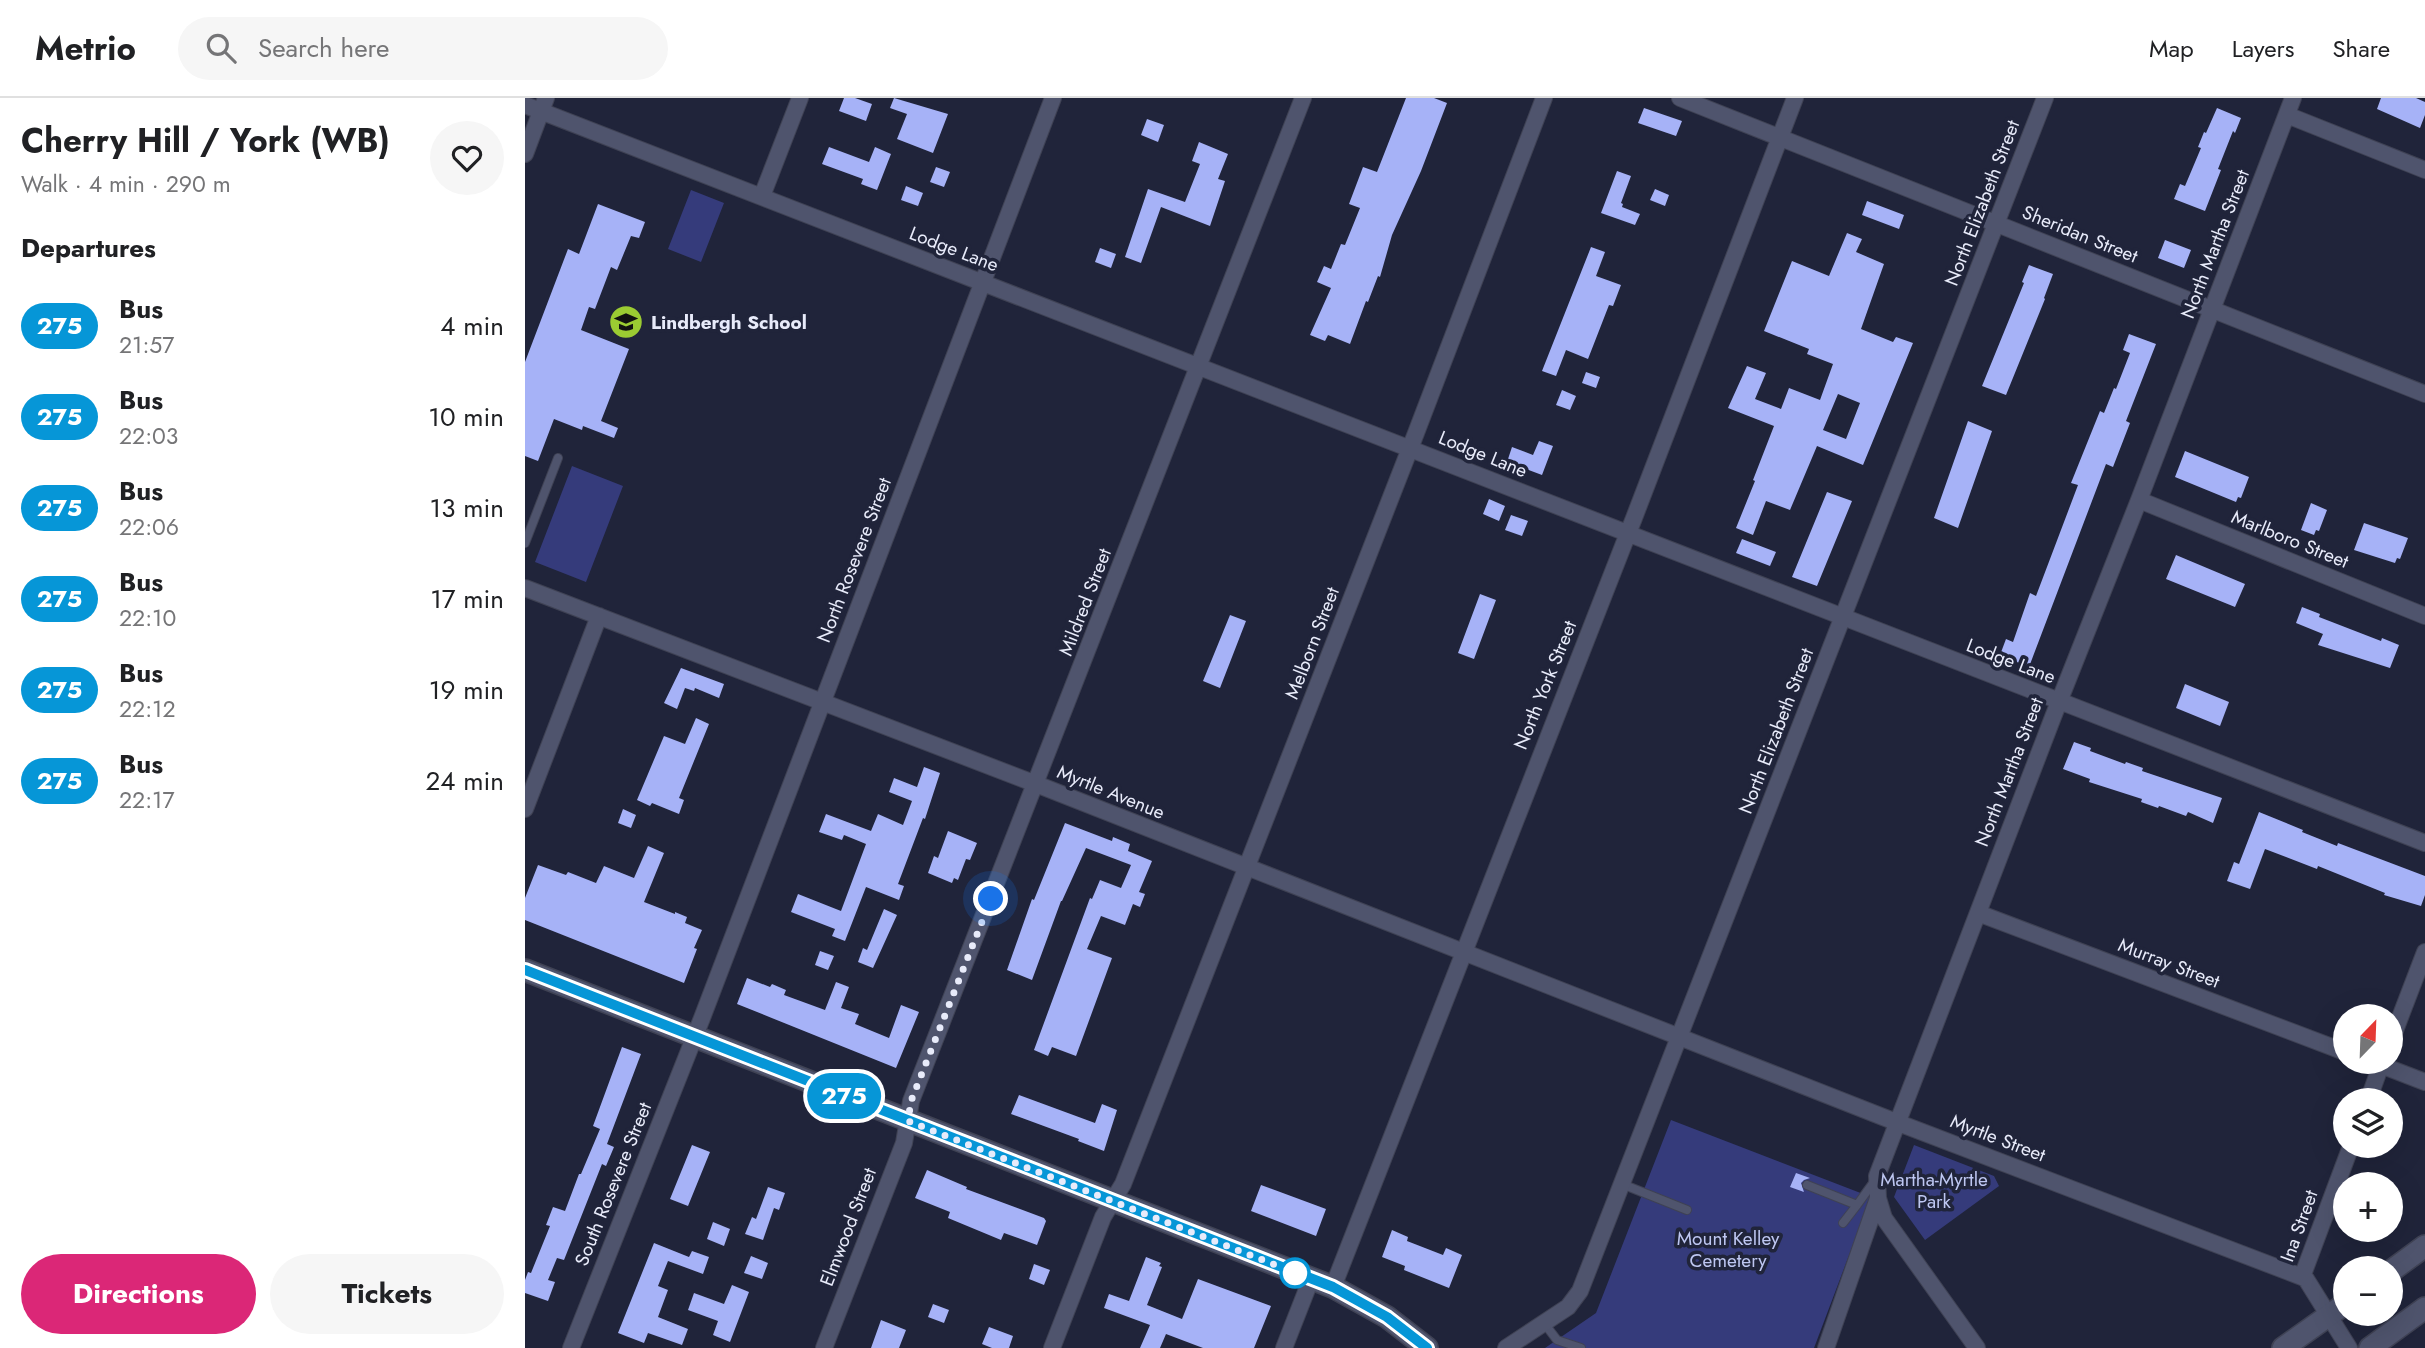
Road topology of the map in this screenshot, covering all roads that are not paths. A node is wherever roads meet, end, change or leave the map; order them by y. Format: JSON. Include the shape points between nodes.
{"nodes":[{"id":1,"x":800,"y":98,"type":"edge"},
{"id":2,"x":1053,"y":98,"type":"edge"},
{"id":3,"x":1303,"y":98,"type":"edge"},
{"id":4,"x":1544,"y":98,"type":"edge"},
{"id":5,"x":1681,"y":98,"type":"edge"},
{"id":6,"x":1795,"y":98,"type":"edge"},
{"id":7,"x":2045,"y":98,"type":"edge"},
{"id":8,"x":2293,"y":98,"type":"edge"},
{"id":9,"x":525,"y":105,"type":"edge"},
{"id":10,"x":544,"y":105,"type":"edge"},
{"id":11,"x":2287,"y":115,"type":"junction"},
{"id":12,"x":1779,"y":137,"type":"junction"},
{"id":13,"x":525,"y":154,"type":"edge"},
{"id":14,"x":2425,"y":170,"type":"edge"},
{"id":15,"x":762,"y":197,"type":"junction"},
{"id":16,"x":1996,"y":223,"type":"junction"},
{"id":17,"x":982,"y":282,"type":"junction"},
{"id":18,"x":2212,"y":309,"type":"junction"},
{"id":19,"x":1199,"y":366,"type":"junction"},
{"id":20,"x":2425,"y":394,"type":"edge"},
{"id":21,"x":1410,"y":447,"type":"junction"},
{"id":22,"x":558,"y":458,"type":"dead end"},
{"id":23,"x":2139,"y":500,"type":"junction"},
{"id":24,"x":1628,"y":533,"type":"junction"},
{"id":25,"x":525,"y":543,"type":"edge"},
{"id":26,"x":525,"y":587,"type":"edge"},
{"id":27,"x":2425,"y":616,"type":"edge"},
{"id":28,"x":599,"y":617,"type":"junction"},
{"id":29,"x":1843,"y":618,"type":"junction"},
{"id":30,"x":822,"y":702,"type":"junction"},
{"id":31,"x":2059,"y":702,"type":"junction"},
{"id":32,"x":1036,"y":785,"type":"junction"},
{"id":33,"x":525,"y":809,"type":"edge"},
{"id":34,"x":2425,"y":843,"type":"edge"},
{"id":35,"x":1246,"y":868,"type":"junction"},
{"id":36,"x":1978,"y":913,"type":"junction"},
{"id":37,"x":2425,"y":952,"type":"edge"},
{"id":38,"x":1462,"y":953,"type":"junction"},
{"id":39,"x":525,"y":970,"type":"edge"},
{"id":40,"x":2403,"y":1010,"type":"edge"},
{"id":41,"x":695,"y":1037,"type":"junction"},
{"id":42,"x":1679,"y":1038,"type":"junction"},
{"id":43,"x":2333,"y":1047,"type":"edge"},
{"id":44,"x":2403,"y":1073,"type":"edge"},
{"id":45,"x":2425,"y":1082,"type":"edge"},
{"id":46,"x":908,"y":1121,"type":"junction"},
{"id":47,"x":1898,"y":1123,"type":"junction"},
{"id":48,"x":2347,"y":1158,"type":"edge"},
{"id":49,"x":1877,"y":1176,"type":"junction"},
{"id":50,"x":1622,"y":1184,"type":"junction"},
{"id":51,"x":1807,"y":1185,"type":"dead end"},
{"id":52,"x":1878,"y":1198,"type":"junction"},
{"id":53,"x":1112,"y":1201,"type":"junction"},
{"id":54,"x":1857,"y":1205,"type":"junction"},
{"id":55,"x":1687,"y":1210,"type":"dead end"},
{"id":56,"x":1843,"y":1223,"type":"dead end"},
{"id":57,"x":2425,"y":1246,"type":"edge"},
{"id":58,"x":2403,"y":1262,"type":"edge"},
{"id":59,"x":2302,"y":1277,"type":"junction"},
{"id":60,"x":1311,"y":1279,"type":"junction"},
{"id":61,"x":1333,"y":1287,"type":"junction"},
{"id":62,"x":2333,"y":1305,"type":"edge"},
{"id":63,"x":2425,"y":1308,"type":"edge"},
{"id":64,"x":2333,"y":1312,"type":"edge"},
{"id":65,"x":1543,"y":1323,"type":"junction"},
{"id":66,"x":2342,"y":1326,"type":"edge"},
{"id":67,"x":2382,"y":1342,"type":"edge"},
{"id":68,"x":571,"y":1348,"type":"edge"},
{"id":69,"x":824,"y":1348,"type":"edge"},
{"id":70,"x":1052,"y":1348,"type":"edge"},
{"id":71,"x":1284,"y":1348,"type":"edge"},
{"id":72,"x":1427,"y":1348,"type":"edge"},
{"id":73,"x":1506,"y":1348,"type":"edge"},
{"id":74,"x":1581,"y":1348,"type":"edge"},
{"id":75,"x":1826,"y":1348,"type":"edge"},
{"id":76,"x":1977,"y":1348,"type":"edge"},
{"id":77,"x":2283,"y":1348,"type":"edge"},
{"id":78,"x":2349,"y":1348,"type":"edge"}],
"edges":[{"from":1,"to":15,"type":"street"},
{"from":2,"to":17,"type":"street","name":"North Rosevere Street"},
{"from":3,"to":19,"type":"street","name":"Mildred Street"},
{"from":4,"to":21,"type":"street","name":"Melborn Street"},
{"from":5,"to":12,"type":"street","name":"Sheridan Street"},
{"from":6,"to":12,"type":"street","name":"North York Street"},
{"from":7,"to":16,"type":"street","name":"North Elizabeth Street"},
{"from":8,"to":11,"type":"street","name":"North Martha Street"},
{"from":9,"to":10,"type":"street","name":"Lodge Lane"},
{"from":10,"to":13,"type":"street"},
{"from":10,"to":15,"type":"street","name":"Lodge Lane"},
{"from":11,"to":14,"type":"street"},
{"from":11,"to":18,"type":"street","name":"North Martha Street"},
{"from":12,"to":16,"type":"street","name":"Sheridan Street"},
{"from":12,"to":24,"type":"street","name":"North York Street"},
{"from":15,"to":17,"type":"street","name":"Lodge Lane"},
{"from":16,"to":18,"type":"street","name":"Sheridan Street"},
{"from":16,"to":29,"type":"street","name":"North Elizabeth Street"},
{"from":17,"to":19,"type":"street","name":"Lodge Lane"},
{"from":17,"to":30,"type":"street","name":"North Rosevere Street"},
{"from":18,"to":20,"type":"street","name":"Sheridan Street"},
{"from":18,"to":23,"type":"street","name":"North Martha Street"},
{"from":19,"to":21,"type":"street","name":"Lodge Lane"},
{"from":19,"to":32,"type":"street","name":"Mildred Street"},
{"from":21,"to":24,"type":"street","name":"Lodge Lane"},
{"from":21,"to":35,"type":"street","name":"Melborn Street"},
{"from":22,"to":25,"type":"lane"},
{"from":23,"to":27,"type":"street","name":"Marlboro Street"},
{"from":23,"to":31,"type":"street","name":"North Martha Street"},
{"from":24,"to":29,"type":"street","name":"Lodge Lane"},
{"from":24,"to":38,"type":"street","name":"North York Street"},
{"from":26,"to":28,"type":"street","name":"Myrtle Avenue"},
{"from":28,"to":30,"type":"street","name":"Myrtle Avenue"},
{"from":28,"to":33,"type":"street"},
{"from":29,"to":31,"type":"street","name":"Lodge Lane"},
{"from":29,"to":42,"type":"street","name":"North Elizabeth Street"},
{"from":30,"to":32,"type":"street","name":"Myrtle Avenue"},
{"from":30,"to":41,"type":"street","name":"North Rosevere Street"},
{"from":31,"to":34,"type":"street","name":"Lodge Lane"},
{"from":31,"to":36,"type":"street","name":"North Martha Street"},
{"from":32,"to":35,"type":"street","name":"Myrtle Avenue"},
{"from":32,"to":46,"type":"street","name":"Mildred Street","via":[[911,1101]]},
{"from":35,"to":38,"type":"street","name":"Myrtle Avenue"},
{"from":35,"to":53,"type":"street","name":"Melborn Street","via":[[1123,1184]]},
{"from":36,"to":43,"type":"street","name":"Murray Street"},
{"from":36,"to":47,"type":"street","name":"North Martha Street"},
{"from":37,"to":40,"type":"street"},
{"from":38,"to":42,"type":"street","name":"Myrtle Avenue"},
{"from":38,"to":61,"type":"street","name":"North York Street"},
{"from":39,"to":41,"type":"street"},
{"from":41,"to":46,"type":"street"},
{"from":41,"to":68,"type":"street","name":"South Rosevere Street"},
{"from":42,"to":47,"type":"street","name":"Myrtle Street"},
{"from":42,"to":50,"type":"street","name":"North Elizabeth Street"},
{"from":44,"to":45,"type":"street"},
{"from":46,"to":53,"type":"street"},
{"from":46,"to":69,"type":"street","name":"Elmwood Street","via":[[904,1143]]},
{"from":47,"to":49,"type":"street","name":"North Martha Street"},
{"from":47,"to":59,"type":"street","name":"Myrtle Street"},
{"from":48,"to":59,"type":"street","name":"Ina Street"},
{"from":49,"to":52,"type":"street","name":"North Martha Street"},
{"from":49,"to":54,"type":"lane"},
{"from":50,"to":55,"type":"lane"},
{"from":50,"to":65,"type":"street","name":"North Elizabeth Street","via":[[1577,1298]]},
{"from":51,"to":54,"type":"lane"},
{"from":52,"to":75,"type":"street","name":"North Martha Street"},
{"from":52,"to":76,"type":"street","via":[[1884,1218]]},
{"from":53,"to":60,"type":"street"},
{"from":53,"to":70,"type":"street","name":"Melborn Street"},
{"from":54,"to":56,"type":"lane"},
{"from":57,"to":58,"type":"street"},
{"from":59,"to":62,"type":"street","name":"Ina Street"},
{"from":60,"to":61,"type":"street"},
{"from":60,"to":71,"type":"street"},
{"from":61,"to":72,"type":"street","via":[[1387,1317]]},
{"from":63,"to":67,"type":"street"},
{"from":64,"to":77,"type":"street"},
{"from":65,"to":73,"type":"street","name":"North Elizabeth Street"},
{"from":65,"to":74,"type":"lane","via":[[1557,1340]]},
{"from":66,"to":78,"type":"street","name":"Ina Street"}]}
